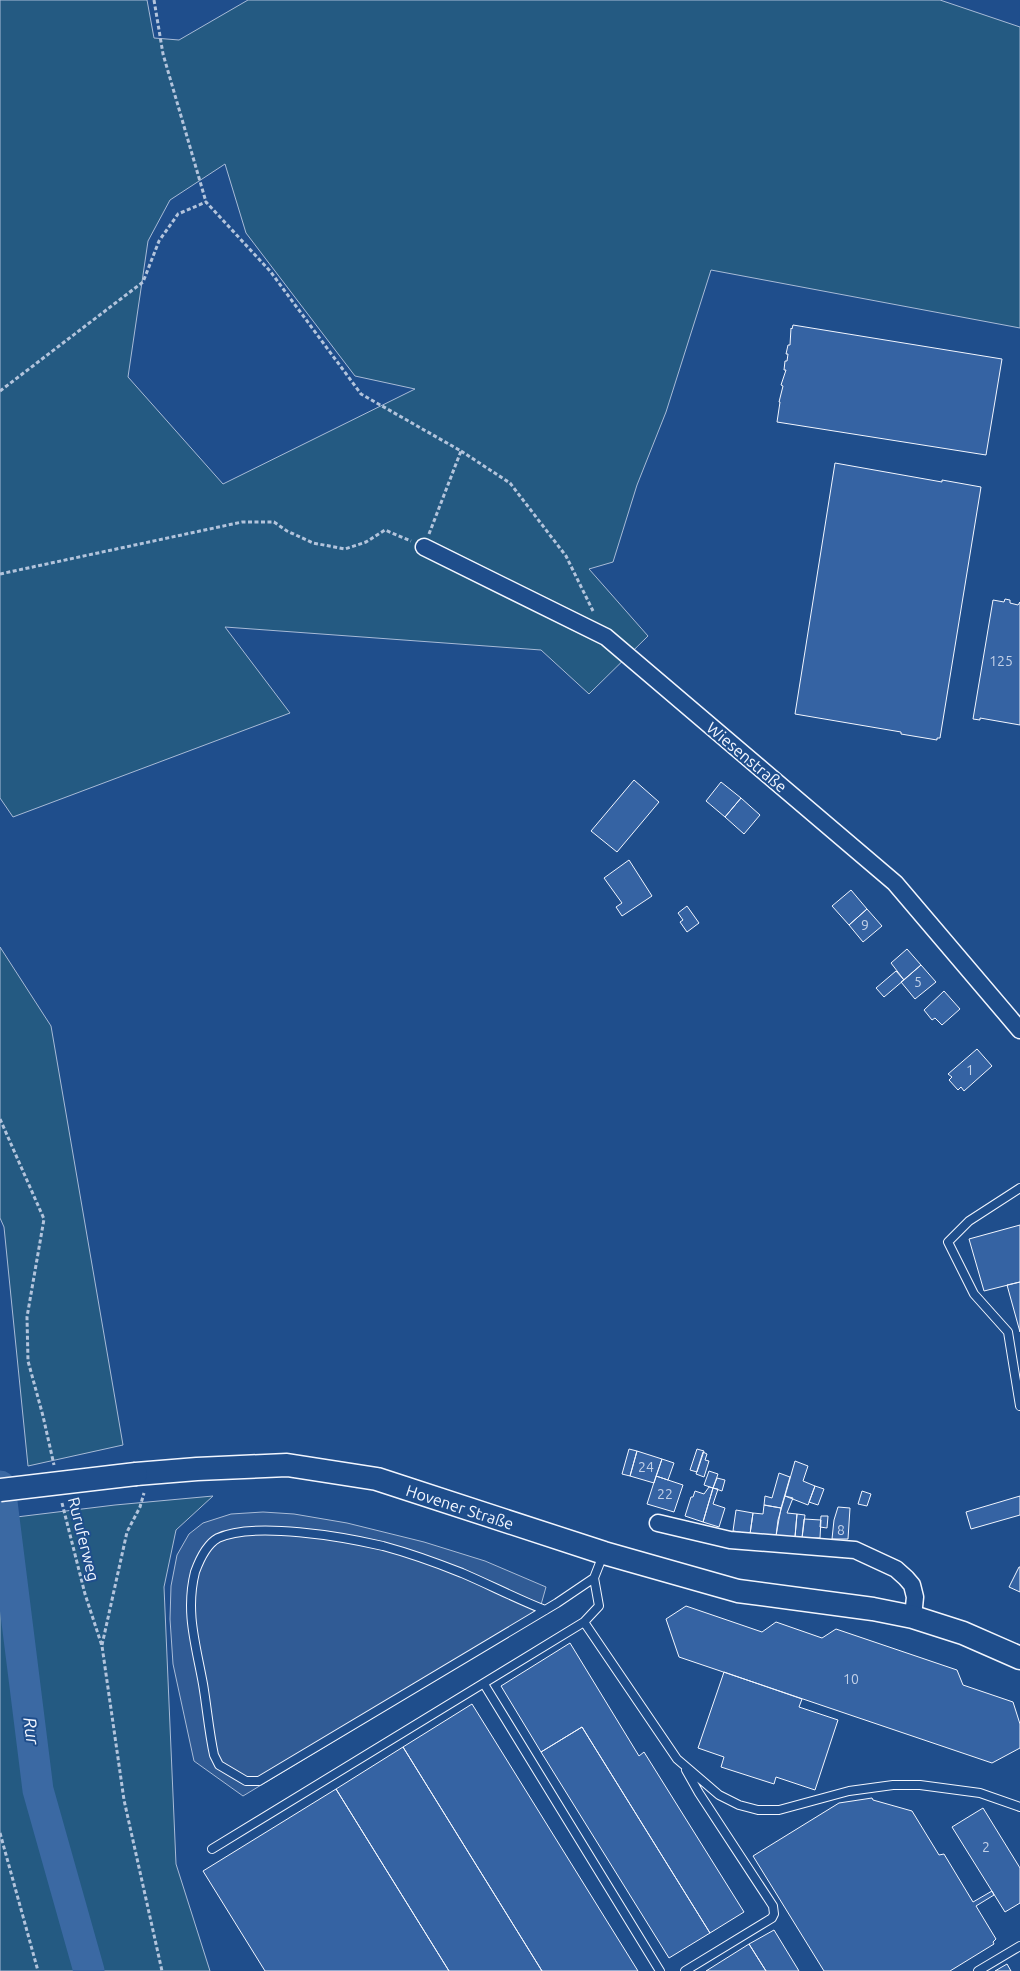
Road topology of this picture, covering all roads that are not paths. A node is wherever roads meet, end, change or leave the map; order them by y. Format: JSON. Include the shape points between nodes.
{"nodes":[{"id":1,"x":424,"y":547,"type":"road end"},
{"id":2,"x":1020,"y":1030,"type":"edge"},
{"id":3,"x":1020,"y":1188,"type":"edge"},
{"id":4,"x":1020,"y":1406,"type":"edge"},
{"id":5,"x":0,"y":1490,"type":"edge"},
{"id":6,"x":658,"y":1523,"type":"dead end"},
{"id":7,"x":604,"y":1553,"type":"junction"},
{"id":8,"x":594,"y":1578,"type":"junction"},
{"id":9,"x":545,"y":1610,"type":"junction"},
{"id":10,"x":913,"y":1617,"type":"junction"},
{"id":11,"x":584,"y":1622,"type":"junction"},
{"id":12,"x":1020,"y":1658,"type":"edge"},
{"id":13,"x":484,"y":1684,"type":"junction"},
{"id":14,"x":684,"y":1765,"type":"junction"},
{"id":15,"x":1020,"y":1807,"type":"edge"},
{"id":16,"x":212,"y":1849,"type":"dead end"},
{"id":17,"x":1020,"y":1946,"type":"edge"},
{"id":18,"x":660,"y":1971,"type":"edge"},
{"id":19,"x":685,"y":1971,"type":"edge"},
{"id":20,"x":978,"y":1971,"type":"edge"}],
"edges":[{"from":1,"to":2,"type":"street","name":"Wiesenstraße","via":[[606,637],[894,883]]},
{"from":3,"to":4,"type":"lane","via":[[969,1221],[948,1242],[974,1294],[1008,1332]]},
{"from":5,"to":7,"type":"main road","name":"Hovener Straße","bridge":true,"via":[[140,1484],[197,1469],[287,1465],[377,1479]]},
{"from":6,"to":10,"type":"street","via":[[730,1540],[855,1550],[906,1578],[915,1597]]},
{"from":7,"to":8,"type":"lane"},
{"from":7,"to":10,"type":"main road","name":"Hovener Straße","via":[[738,1591]]},
{"from":8,"to":9,"type":"lane"},
{"from":8,"to":11,"type":"lane","via":[[599,1606]]},
{"from":9,"to":9,"type":"lane","via":[[461,1573],[383,1546],[269,1530],[218,1539],[206,1550],[196,1571],[190,1602],[190,1622],[214,1755],[219,1765],[246,1781],[260,1780]]},
{"from":10,"to":12,"type":"main road","name":"Hovener Straße","via":[[963,1633]]},
{"from":11,"to":13,"type":"lane"},
{"from":11,"to":14,"type":"lane"},
{"from":13,"to":16,"type":"lane"},
{"from":13,"to":18,"type":"lane"},
{"from":14,"to":15,"type":"lane","via":[[719,1795],[738,1805],[758,1810],[779,1810],[848,1791],[893,1785],[920,1785],[980,1794]]},
{"from":14,"to":19,"type":"lane","via":[[699,1794],[773,1906],[774,1914]]},
{"from":17,"to":20,"type":"lane"}]}
